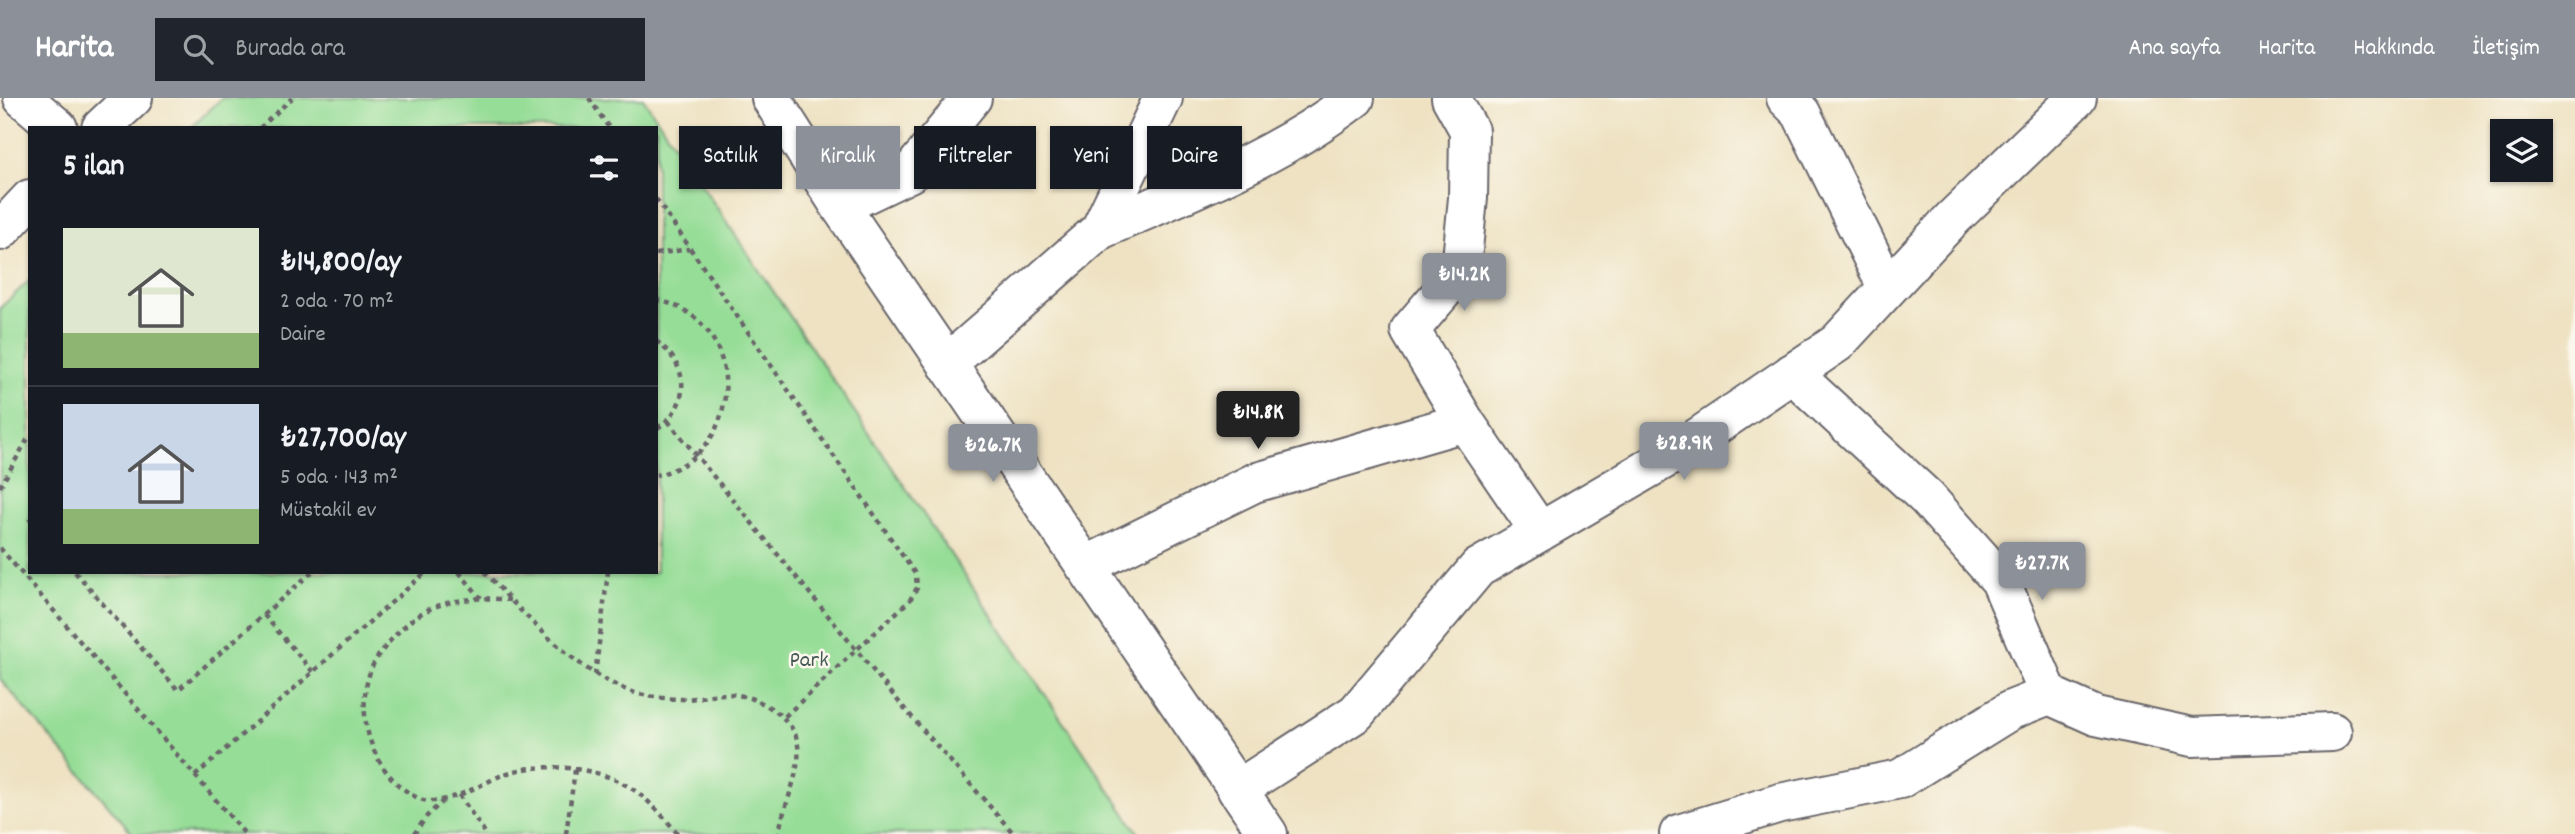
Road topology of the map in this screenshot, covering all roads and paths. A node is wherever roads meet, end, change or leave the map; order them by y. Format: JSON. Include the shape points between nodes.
{"nodes":[{"id":1,"x":23,"y":98,"type":"edge"},
{"id":2,"x":133,"y":98,"type":"edge"},
{"id":3,"x":292,"y":98,"type":"edge"},
{"id":4,"x":589,"y":98,"type":"edge"},
{"id":5,"x":771,"y":98,"type":"edge"},
{"id":6,"x":972,"y":98,"type":"edge"},
{"id":7,"x":1163,"y":98,"type":"edge"},
{"id":8,"x":1355,"y":98,"type":"edge"},
{"id":9,"x":1451,"y":98,"type":"edge"},
{"id":10,"x":1786,"y":98,"type":"edge"},
{"id":11,"x":2077,"y":98,"type":"edge"},
{"id":12,"x":56,"y":126,"type":"edge"},
{"id":13,"x":103,"y":126,"type":"edge"},
{"id":14,"x":262,"y":126,"type":"edge"},
{"id":15,"x":608,"y":126,"type":"edge"},
{"id":16,"x":28,"y":202,"type":"edge"},
{"id":17,"x":658,"y":202,"type":"edge"},
{"id":18,"x":840,"y":206,"type":"junction"},
{"id":19,"x":1100,"y":230,"type":"junction"},
{"id":20,"x":0,"y":231,"type":"edge"},
{"id":21,"x":689,"y":249,"type":"junction"},
{"id":22,"x":658,"y":254,"type":"edge"},
{"id":23,"x":1887,"y":287,"type":"junction"},
{"id":24,"x":658,"y":301,"type":"edge"},
{"id":25,"x":658,"y":343,"type":"edge"},
{"id":26,"x":947,"y":364,"type":"junction"},
{"id":27,"x":1792,"y":373,"type":"junction"},
{"id":28,"x":668,"y":421,"type":"junction"},
{"id":29,"x":1465,"y":422,"type":"junction"},
{"id":30,"x":658,"y":428,"type":"edge"},
{"id":31,"x":28,"y":438,"type":"edge"},
{"id":32,"x":695,"y":456,"type":"junction"},
{"id":33,"x":658,"y":474,"type":"edge"},
{"id":34,"x":0,"y":487,"type":"edge"},
{"id":35,"x":1540,"y":532,"type":"junction"},
{"id":36,"x":0,"y":548,"type":"edge"},
{"id":37,"x":1085,"y":566,"type":"junction"},
{"id":38,"x":77,"y":574,"type":"edge"},
{"id":39,"x":310,"y":574,"type":"edge"},
{"id":40,"x":424,"y":574,"type":"edge"},
{"id":41,"x":461,"y":574,"type":"edge"},
{"id":42,"x":487,"y":574,"type":"edge"},
{"id":43,"x":608,"y":574,"type":"edge"},
{"id":44,"x":482,"y":599,"type":"junction"},
{"id":45,"x":510,"y":600,"type":"junction"},
{"id":46,"x":264,"y":615,"type":"junction"},
{"id":47,"x":856,"y":650,"type":"junction"},
{"id":48,"x":313,"y":672,"type":"junction"},
{"id":49,"x":595,"y":675,"type":"junction"},
{"id":50,"x":2049,"y":695,"type":"junction"},
{"id":51,"x":782,"y":719,"type":"junction"},
{"id":52,"x":2332,"y":732,"type":"dead end"},
{"id":53,"x":575,"y":770,"type":"junction"},
{"id":54,"x":195,"y":776,"type":"junction"},
{"id":55,"x":1237,"y":790,"type":"junction"},
{"id":56,"x":459,"y":795,"type":"junction"},
{"id":57,"x":445,"y":799,"type":"junction"},
{"id":58,"x":676,"y":833,"type":"edge"},
{"id":59,"x":245,"y":834,"type":"edge"},
{"id":60,"x":415,"y":834,"type":"edge"},
{"id":61,"x":486,"y":834,"type":"edge"},
{"id":62,"x":566,"y":834,"type":"edge"},
{"id":63,"x":779,"y":834,"type":"edge"},
{"id":64,"x":1014,"y":834,"type":"edge"},
{"id":65,"x":1268,"y":834,"type":"edge"},
{"id":66,"x":1679,"y":834,"type":"edge"}],
"edges":[{"from":1,"to":12,"type":"street"},
{"from":2,"to":13,"type":"street"},
{"from":3,"to":14,"type":"path"},
{"from":4,"to":15,"type":"path"},
{"from":5,"to":18,"type":"street"},
{"from":6,"to":18,"type":"street","via":[[911,172]]},
{"from":7,"to":19,"type":"street"},
{"from":8,"to":19,"type":"street","via":[[1230,173]]},
{"from":9,"to":29,"type":"street","via":[[1469,130],[1461,270],[1410,330]]},
{"from":10,"to":23,"type":"street","via":[[1801,113]]},
{"from":11,"to":23,"type":"street"},
{"from":16,"to":20,"type":"street"},
{"from":17,"to":21,"type":"path"},
{"from":18,"to":26,"type":"street"},
{"from":19,"to":26,"type":"street"},
{"from":21,"to":22,"type":"path"},
{"from":21,"to":47,"type":"path","via":[[916,575],[917,588],[910,600]]},
{"from":23,"to":27,"type":"street","via":[[1837,343]]},
{"from":24,"to":32,"type":"path","via":[[693,317],[723,360],[727,386],[723,412],[717,429]]},
{"from":25,"to":28,"type":"path","via":[[680,370],[683,388]]},
{"from":26,"to":37,"type":"street"},
{"from":27,"to":35,"type":"street","via":[[1675,453]]},
{"from":27,"to":50,"type":"street","via":[[1927,498],[2000,580]]},
{"from":28,"to":30,"type":"path"},
{"from":28,"to":32,"type":"path"},
{"from":29,"to":35,"type":"street"},
{"from":29,"to":37,"type":"street","via":[[1254,483]]},
{"from":31,"to":34,"type":"path"},
{"from":32,"to":33,"type":"path"},
{"from":32,"to":47,"type":"path"},
{"from":35,"to":55,"type":"street","via":[[1478,568],[1356,713]]},
{"from":36,"to":54,"type":"path"},
{"from":37,"to":55,"type":"street"},
{"from":38,"to":46,"type":"path","via":[[178,690]]},
{"from":39,"to":46,"type":"path"},
{"from":40,"to":48,"type":"path"},
{"from":41,"to":44,"type":"path"},
{"from":42,"to":45,"type":"path"},
{"from":43,"to":49,"type":"path"},
{"from":44,"to":45,"type":"path"},
{"from":44,"to":57,"type":"path","via":[[441,605],[405,625],[376,659],[366,689],[366,726],[383,766],[421,799]]},
{"from":45,"to":49,"type":"path"},
{"from":46,"to":48,"type":"path"},
{"from":47,"to":51,"type":"path"},
{"from":47,"to":64,"type":"path"},
{"from":48,"to":54,"type":"path"},
{"from":49,"to":51,"type":"path","via":[[626,690],[664,698],[742,695]]},
{"from":50,"to":52,"type":"street","via":[[2096,716],[2192,737]]},
{"from":50,"to":66,"type":"street","via":[[2011,710],[1900,779],[1780,803]]},
{"from":51,"to":63,"type":"path","via":[[793,731],[797,756]]},
{"from":53,"to":56,"type":"path","via":[[531,768],[502,775]]},
{"from":53,"to":58,"type":"path","via":[[622,783],[640,794]]},
{"from":53,"to":62,"type":"path"},
{"from":54,"to":59,"type":"path"},
{"from":55,"to":65,"type":"street"},
{"from":56,"to":57,"type":"path"},
{"from":56,"to":61,"type":"path"},
{"from":57,"to":60,"type":"path"}]}
